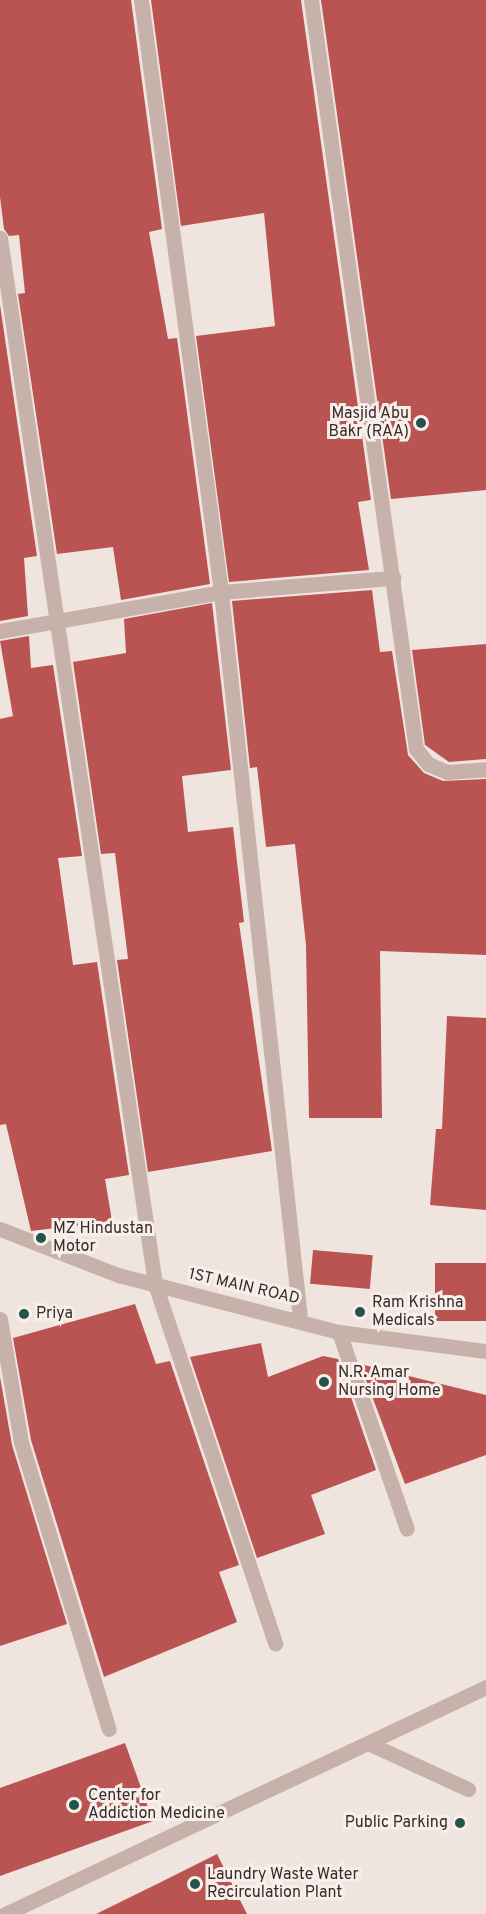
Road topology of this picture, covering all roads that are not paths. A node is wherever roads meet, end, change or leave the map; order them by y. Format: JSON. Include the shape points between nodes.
{"nodes":[{"id":1,"x":141,"y":0,"type":"edge"},
{"id":2,"x":311,"y":0,"type":"edge"},
{"id":3,"x":0,"y":238,"type":"edge"},
{"id":4,"x":393,"y":578,"type":"junction"},
{"id":5,"x":221,"y":592,"type":"junction"},
{"id":6,"x":58,"y":622,"type":"junction"},
{"id":7,"x":0,"y":631,"type":"edge"},
{"id":8,"x":486,"y":769,"type":"edge"},
{"id":9,"x":0,"y":1229,"type":"edge"},
{"id":10,"x":155,"y":1284,"type":"junction"},
{"id":11,"x":300,"y":1318,"type":"junction"},
{"id":12,"x":0,"y":1319,"type":"edge"},
{"id":13,"x":339,"y":1332,"type":"junction"},
{"id":14,"x":486,"y":1351,"type":"edge"},
{"id":15,"x":407,"y":1528,"type":"dead end"},
{"id":16,"x":275,"y":1643,"type":"dead end"},
{"id":17,"x":486,"y":1687,"type":"edge"},
{"id":18,"x":109,"y":1729,"type":"dead end"},
{"id":19,"x":370,"y":1744,"type":"junction"},
{"id":20,"x":468,"y":1789,"type":"dead end"},
{"id":21,"x":5,"y":1914,"type":"edge"}],
"edges":[{"from":1,"to":5,"type":"street"},
{"from":2,"to":4,"type":"street"},
{"from":3,"to":6,"type":"street"},
{"from":4,"to":5,"type":"street"},
{"from":4,"to":8,"type":"street","via":[[416,749],[428,764],[447,772]]},
{"from":5,"to":6,"type":"street"},
{"from":5,"to":11,"type":"street"},
{"from":6,"to":7,"type":"street"},
{"from":6,"to":10,"type":"street"},
{"from":9,"to":10,"type":"street","name":"1ST MAIN ROAD"},
{"from":10,"to":11,"type":"street","name":"1ST MAIN ROAD"},
{"from":10,"to":16,"type":"street"},
{"from":11,"to":13,"type":"street","name":"1ST MAIN ROAD"},
{"from":12,"to":18,"type":"street","via":[[21,1442]]},
{"from":13,"to":14,"type":"street","name":"1ST MAIN ROAD"},
{"from":13,"to":15,"type":"street"},
{"from":17,"to":19,"type":"street"},
{"from":19,"to":20,"type":"street"},
{"from":19,"to":21,"type":"street"}]}
